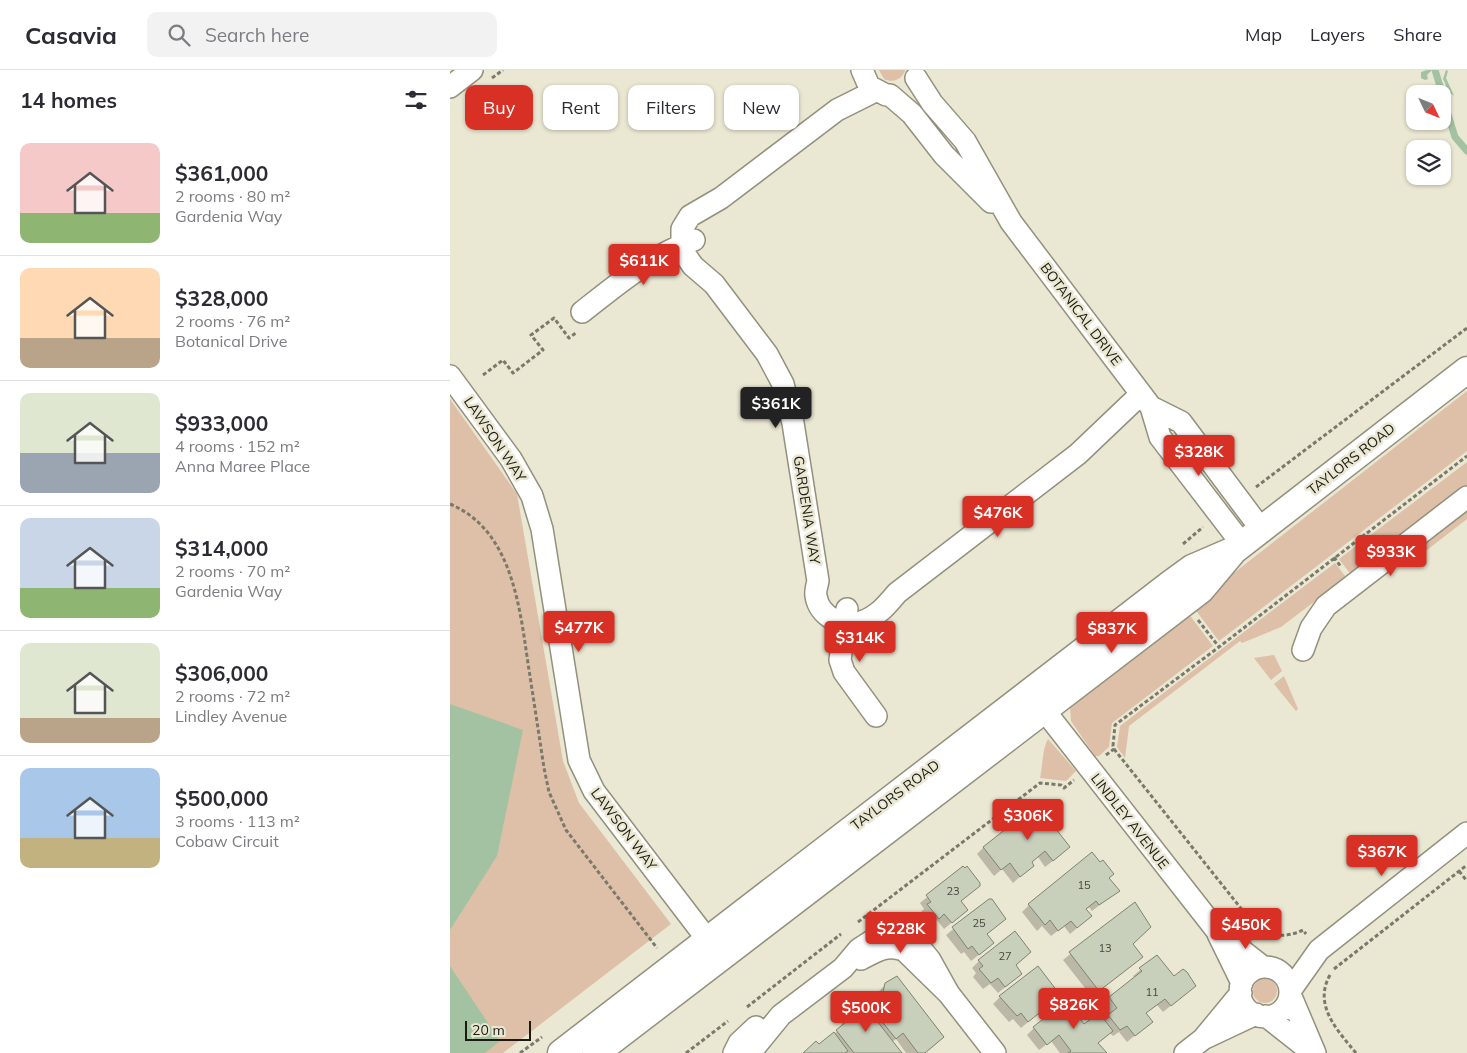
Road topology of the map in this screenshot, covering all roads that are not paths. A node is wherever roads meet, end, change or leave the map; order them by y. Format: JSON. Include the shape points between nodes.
{"nodes":[{"id":1,"x":472,"y":70,"type":"edge"},
{"id":2,"x":862,"y":71,"type":"edge"},
{"id":3,"x":917,"y":74,"type":"edge"},
{"id":4,"x":450,"y":87,"type":"edge"},
{"id":5,"x":883,"y":93,"type":"junction"},
{"id":6,"x":837,"y":110,"type":"junction"},
{"id":7,"x":1011,"y":222,"type":"junction"},
{"id":8,"x":688,"y":242,"type":"junction"},
{"id":9,"x":582,"y":312,"type":"road end"},
{"id":10,"x":1467,"y":370,"type":"edge"},
{"id":11,"x":450,"y":376,"type":"edge"},
{"id":12,"x":1146,"y":400,"type":"junction"},
{"id":13,"x":1467,"y":497,"type":"edge"},
{"id":14,"x":1246,"y":540,"type":"junction"},
{"id":15,"x":846,"y":616,"type":"junction"},
{"id":16,"x":1303,"y":650,"type":"dead end"},
{"id":17,"x":1037,"y":701,"type":"junction"},
{"id":18,"x":876,"y":716,"type":"dead end"},
{"id":19,"x":1464,"y":842,"type":"edge"},
{"id":20,"x":1217,"y":931,"type":"junction"},
{"id":21,"x":707,"y":939,"type":"junction"},
{"id":22,"x":1319,"y":950,"type":"junction"},
{"id":23,"x":1267,"y":967,"type":"junction"},
{"id":24,"x":1242,"y":988,"type":"junction"},
{"id":25,"x":1290,"y":992,"type":"junction"},
{"id":26,"x":781,"y":1015,"type":"junction"},
{"id":27,"x":1260,"y":1015,"type":"junction"},
{"id":28,"x":1203,"y":1039,"type":"junction"},
{"id":29,"x":561,"y":1053,"type":"edge"},
{"id":30,"x":596,"y":1053,"type":"edge"},
{"id":31,"x":734,"y":1053,"type":"edge"},
{"id":32,"x":750,"y":1053,"type":"edge"},
{"id":33,"x":996,"y":1053,"type":"edge"},
{"id":34,"x":1185,"y":1053,"type":"edge"},
{"id":35,"x":1314,"y":1053,"type":"edge"}],
"edges":[{"from":1,"to":4,"type":"street"},
{"from":2,"to":5,"type":"street","name":"BOTANICAL DRIVE","via":[[869,86]]},
{"from":2,"to":6,"type":"street"},
{"from":3,"to":5,"type":"street","via":[[906,90]]},
{"from":3,"to":7,"type":"street","name":"BOTANICAL DRIVE","via":[[932,103],[965,142]]},
{"from":5,"to":6,"type":"street"},
{"from":5,"to":7,"type":"street","name":"BOTANICAL DRIVE","via":[[912,114],[944,156]]},
{"from":6,"to":8,"type":"street","via":[[686,221],[682,229]]},
{"from":7,"to":12,"type":"street","name":"BOTANICAL DRIVE"},
{"from":8,"to":9,"type":"street","via":[[665,251],[637,269]]},
{"from":8,"to":15,"type":"street","name":"GARDENIA WAY","via":[[686,256],[714,284],[767,354],[783,384],[793,423],[818,581],[816,597],[837,622]]},
{"from":10,"to":14,"type":"street","name":"TAYLORS ROAD"},
{"from":11,"to":21,"type":"street","name":"LAWSON WAY","via":[[511,459],[532,496],[542,528],[579,760],[594,791]]},
{"from":12,"to":14,"type":"street","name":"BOTANICAL DRIVE","via":[[1180,422]]},
{"from":12,"to":15,"type":"street","via":[[897,593],[883,610],[860,623]]},
{"from":13,"to":16,"type":"street","via":[[1326,606],[1314,622]]},
{"from":14,"to":17,"type":"street","name":"TAYLORS ROAD","via":[[1192,568]]},
{"from":14,"to":17,"type":"street","name":"TAYLORS ROAD","via":[[1201,590]]},
{"from":15,"to":18,"type":"street","via":[[840,646],[842,666]]},
{"from":17,"to":20,"type":"street","name":"LINDLEY AVENUE"},
{"from":17,"to":21,"type":"street","name":"TAYLORS ROAD"},
{"from":17,"to":30,"type":"street","name":"TAYLORS ROAD"},
{"from":19,"to":22,"type":"street"},
{"from":20,"to":23,"type":"street","name":"LINDLEY AVENUE"},
{"from":20,"to":24,"type":"street","name":"LINDLEY AVENUE"},
{"from":21,"to":29,"type":"street","name":"TAYLORS ROAD"},
{"from":22,"to":23,"type":"street"},
{"from":22,"to":25,"type":"street"},
{"from":23,"to":24,"type":"street","via":[[1251,972]]},
{"from":23,"to":25,"type":"street","via":[[1284,976]]},
{"from":24,"to":27,"type":"street","via":[[1245,1006]]},
{"from":24,"to":28,"type":"street"},
{"from":25,"to":27,"type":"street","via":[[1284,1007],[1272,1015]]},
{"from":25,"to":35,"type":"street"},
{"from":26,"to":31,"type":"street","via":[[758,1026],[739,1043]]},
{"from":26,"to":32,"type":"street"},
{"from":26,"to":33,"type":"street","via":[[843,968],[880,948],[896,947],[912,956],[949,994]]},
{"from":27,"to":28,"type":"street"},
{"from":27,"to":35,"type":"street"},
{"from":28,"to":34,"type":"street"}]}
